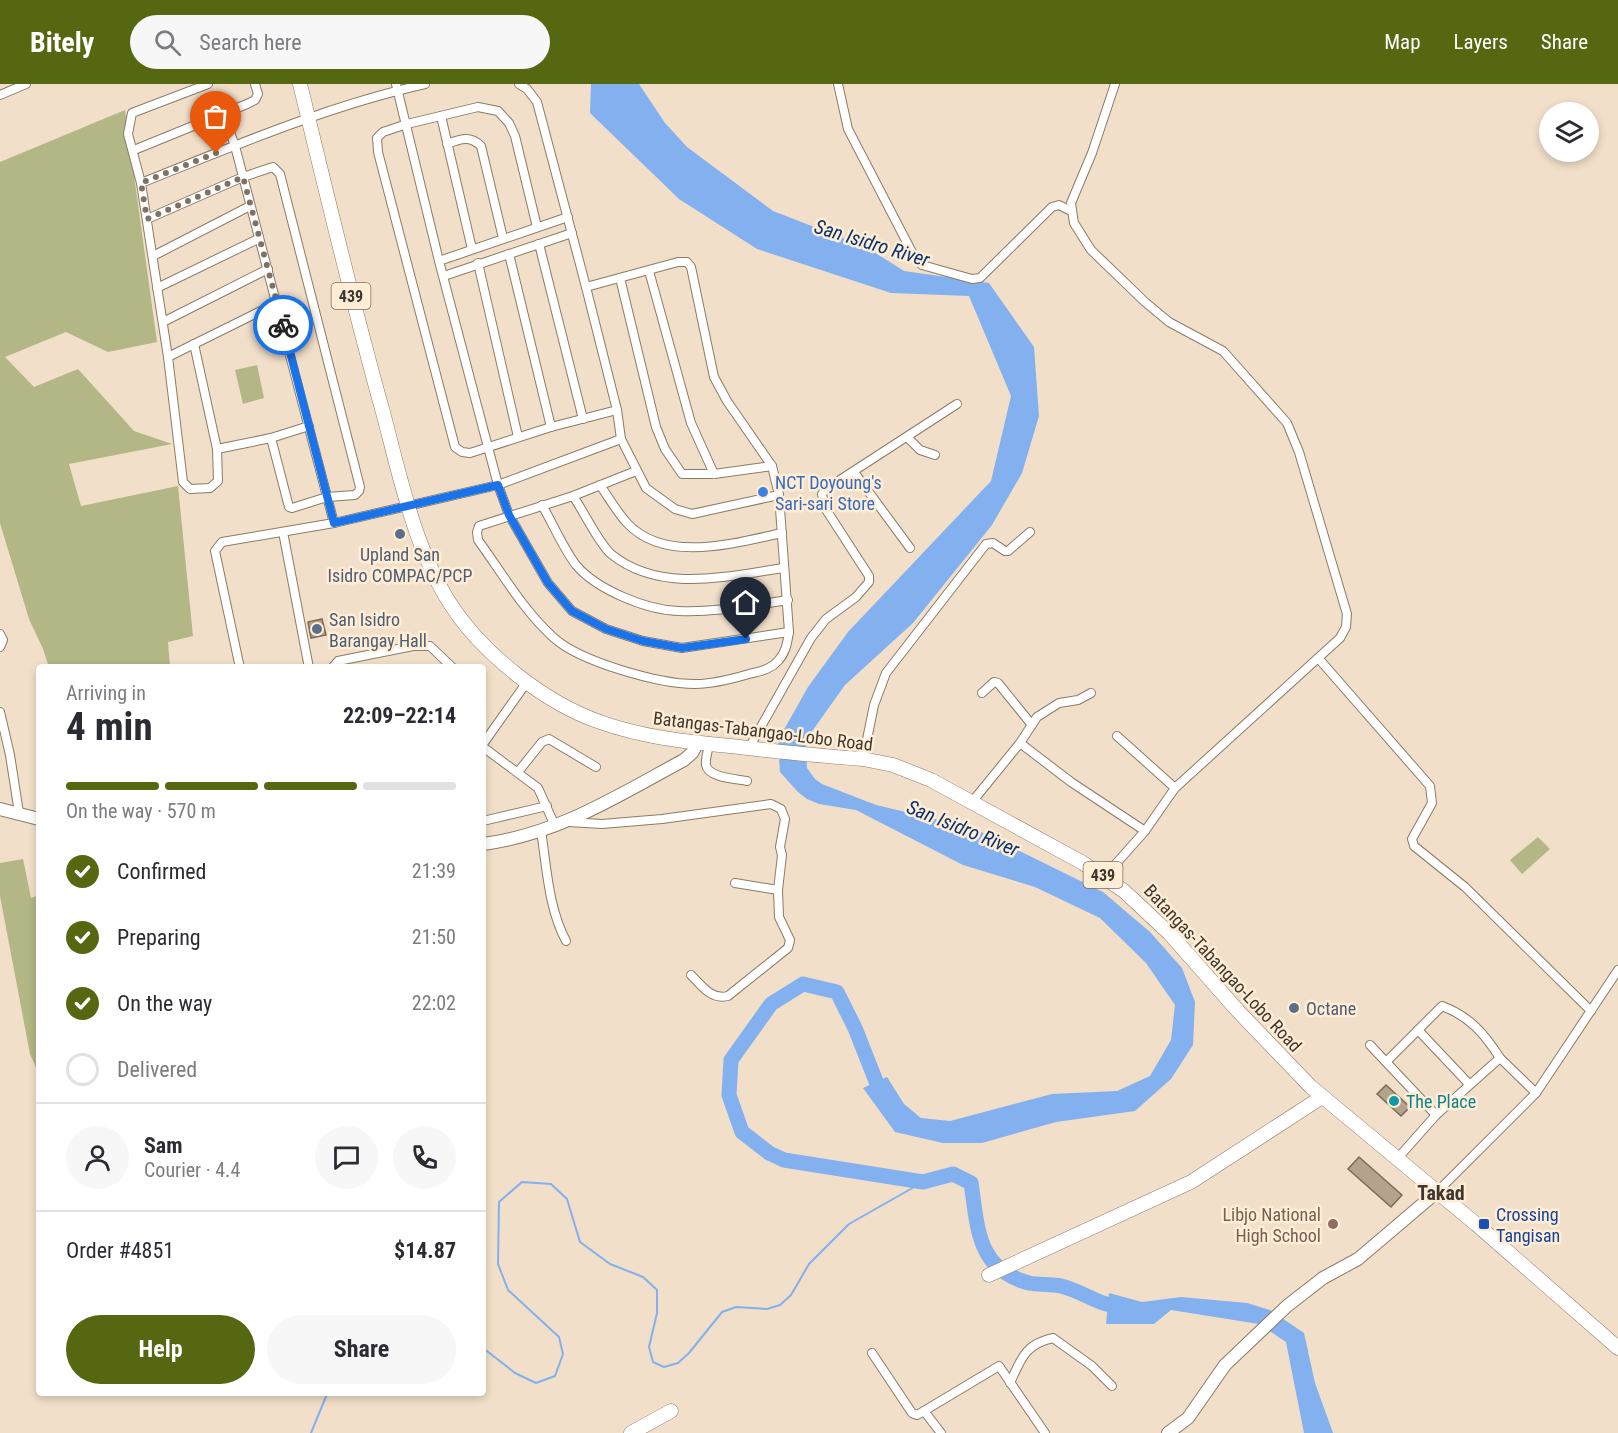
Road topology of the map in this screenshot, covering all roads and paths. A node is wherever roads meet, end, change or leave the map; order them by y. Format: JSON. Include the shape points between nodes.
{"nodes":[{"id":1,"x":26,"y":84,"type":"edge"},
{"id":2,"x":208,"y":84,"type":"edge"},
{"id":3,"x":255,"y":84,"type":"edge"},
{"id":4,"x":300,"y":84,"type":"edge"},
{"id":5,"x":424,"y":84,"type":"edge"},
{"id":6,"x":519,"y":84,"type":"edge"},
{"id":7,"x":838,"y":84,"type":"edge"},
{"id":8,"x":1115,"y":84,"type":"edge"},
{"id":9,"x":397,"y":87,"type":"edge"},
{"id":10,"x":0,"y":95,"type":"edge"},
{"id":11,"x":223,"y":113,"type":"junction"},
{"id":12,"x":441,"y":116,"type":"junction"},
{"id":13,"x":308,"y":118,"type":"junction"},
{"id":14,"x":407,"y":124,"type":"junction"},
{"id":15,"x":447,"y":144,"type":"junction"},
{"id":16,"x":235,"y":146,"type":"junction"},
{"id":17,"x":134,"y":150,"type":"junction"},
{"id":18,"x":243,"y":177,"type":"junction"},
{"id":19,"x":141,"y":183,"type":"junction"},
{"id":20,"x":250,"y":206,"type":"junction"},
{"id":21,"x":1071,"y":211,"type":"junction"},
{"id":22,"x":568,"y":217,"type":"junction"},
{"id":23,"x":147,"y":219,"type":"junction"},
{"id":24,"x":537,"y":227,"type":"junction"},
{"id":25,"x":572,"y":233,"type":"junction"},
{"id":26,"x":503,"y":238,"type":"junction"},
{"id":27,"x":258,"y":239,"type":"junction"},
{"id":28,"x":539,"y":244,"type":"junction"},
{"id":29,"x":472,"y":249,"type":"junction"},
{"id":30,"x":509,"y":254,"type":"junction"},
{"id":31,"x":153,"y":256,"type":"junction"},
{"id":32,"x":439,"y":261,"type":"junction"},
{"id":33,"x":478,"y":263,"type":"junction"},
{"id":34,"x":268,"y":269,"type":"junction"},
{"id":35,"x":649,"y":271,"type":"junction"},
{"id":36,"x":444,"y":276,"type":"junction"},
{"id":37,"x":620,"y":278,"type":"junction"},
{"id":38,"x":586,"y":287,"type":"junction"},
{"id":39,"x":157,"y":288,"type":"junction"},
{"id":40,"x":278,"y":303,"type":"junction"},
{"id":41,"x":163,"y":322,"type":"junction"},
{"id":42,"x":194,"y":344,"type":"junction"},
{"id":43,"x":168,"y":357,"type":"junction"},
{"id":44,"x":957,"y":404,"type":"dead end"},
{"id":45,"x":617,"y":410,"type":"junction"},
{"id":46,"x":583,"y":419,"type":"junction"},
{"id":47,"x":309,"y":426,"type":"junction"},
{"id":48,"x":551,"y":427,"type":"junction"},
{"id":49,"x":518,"y":437,"type":"junction"},
{"id":50,"x":907,"y":437,"type":"junction"},
{"id":51,"x":271,"y":438,"type":"junction"},
{"id":52,"x":621,"y":439,"type":"junction"},
{"id":53,"x":489,"y":446,"type":"junction"},
{"id":54,"x":217,"y":449,"type":"junction"},
{"id":55,"x":935,"y":455,"type":"dead end"},
{"id":56,"x":772,"y":466,"type":"junction"},
{"id":57,"x":636,"y":471,"type":"junction"},
{"id":58,"x":854,"y":471,"type":"junction"},
{"id":59,"x":714,"y":474,"type":"junction"},
{"id":60,"x":498,"y":485,"type":"junction"},
{"id":61,"x":600,"y":485,"type":"junction"},
{"id":62,"x":779,"y":495,"type":"junction"},
{"id":63,"x":573,"y":496,"type":"junction"},
{"id":64,"x":327,"y":497,"type":"junction"},
{"id":65,"x":542,"y":505,"type":"junction"},
{"id":66,"x":409,"y":507,"type":"junction"},
{"id":67,"x":509,"y":515,"type":"junction"},
{"id":68,"x":334,"y":523,"type":"junction"},
{"id":69,"x":283,"y":532,"type":"junction"},
{"id":70,"x":1030,"y":532,"type":"dead end"},
{"id":71,"x":782,"y":533,"type":"junction"},
{"id":72,"x":910,"y":548,"type":"dead end"},
{"id":73,"x":784,"y":568,"type":"junction"},
{"id":74,"x":788,"y":600,"type":"junction"},
{"id":75,"x":789,"y":632,"type":"junction"},
{"id":76,"x":0,"y":634,"type":"edge"},
{"id":77,"x":0,"y":647,"type":"edge"},
{"id":78,"x":1319,"y":659,"type":"junction"},
{"id":79,"x":239,"y":664,"type":"edge"},
{"id":80,"x":308,"y":664,"type":"edge"},
{"id":81,"x":336,"y":664,"type":"edge"},
{"id":82,"x":449,"y":664,"type":"edge"},
{"id":83,"x":527,"y":681,"type":"junction"},
{"id":84,"x":982,"y":693,"type":"dead end"},
{"id":85,"x":1091,"y":693,"type":"dead end"},
{"id":86,"x":0,"y":712,"type":"edge"},
{"id":87,"x":1032,"y":725,"type":"junction"},
{"id":88,"x":1117,"y":736,"type":"dead end"},
{"id":89,"x":486,"y":742,"type":"edge"},
{"id":90,"x":1020,"y":743,"type":"junction"},
{"id":91,"x":703,"y":744,"type":"junction"},
{"id":92,"x":486,"y":748,"type":"edge"},
{"id":93,"x":749,"y":748,"type":"junction"},
{"id":94,"x":863,"y":759,"type":"junction"},
{"id":95,"x":596,"y":767,"type":"dead end"},
{"id":96,"x":518,"y":772,"type":"junction"},
{"id":97,"x":747,"y":782,"type":"dead end"},
{"id":98,"x":1175,"y":788,"type":"junction"},
{"id":99,"x":972,"y":802,"type":"junction"},
{"id":100,"x":547,"y":806,"type":"junction"},
{"id":101,"x":0,"y":809,"type":"edge"},
{"id":102,"x":19,"y":813,"type":"junction"},
{"id":103,"x":36,"y":818,"type":"edge"},
{"id":104,"x":486,"y":820,"type":"edge"},
{"id":105,"x":561,"y":824,"type":"junction"},
{"id":106,"x":541,"y":831,"type":"junction"},
{"id":107,"x":1145,"y":831,"type":"junction"},
{"id":108,"x":486,"y":844,"type":"edge"},
{"id":109,"x":1105,"y":876,"type":"junction"},
{"id":110,"x":735,"y":883,"type":"dead end"},
{"id":111,"x":778,"y":890,"type":"junction"},
{"id":112,"x":566,"y":941,"type":"dead end"},
{"id":113,"x":1618,"y":970,"type":"edge"},
{"id":114,"x":692,"y":975,"type":"dead end"},
{"id":115,"x":1591,"y":1011,"type":"junction"},
{"id":116,"x":1418,"y":1030,"type":"junction"},
{"id":117,"x":1370,"y":1045,"type":"dead end"},
{"id":118,"x":1500,"y":1058,"type":"junction"},
{"id":119,"x":1386,"y":1062,"type":"junction"},
{"id":120,"x":1469,"y":1084,"type":"junction"},
{"id":121,"x":1536,"y":1093,"type":"junction"},
{"id":122,"x":1322,"y":1096,"type":"junction"},
{"id":123,"x":1436,"y":1115,"type":"junction"},
{"id":124,"x":1397,"y":1159,"type":"junction"},
{"id":125,"x":1438,"y":1191,"type":"junction"},
{"id":126,"x":988,"y":1275,"type":"dead end"},
{"id":127,"x":1618,"y":1348,"type":"edge"},
{"id":128,"x":872,"y":1353,"type":"dead end"},
{"id":129,"x":1010,"y":1383,"type":"junction"},
{"id":130,"x":1112,"y":1386,"type":"dead end"},
{"id":131,"x":671,"y":1412,"type":"dead end"},
{"id":132,"x":924,"y":1412,"type":"junction"},
{"id":133,"x":631,"y":1433,"type":"edge"},
{"id":134,"x":941,"y":1433,"type":"edge"},
{"id":135,"x":1045,"y":1433,"type":"edge"},
{"id":136,"x":1168,"y":1433,"type":"edge"}],
"edges":[{"from":1,"to":10,"type":"street"},
{"from":2,"to":17,"type":"street","via":[[132,112],[128,134]]},
{"from":3,"to":11,"type":"street","via":[[255,100]]},
{"from":4,"to":13,"type":"main road","name":"Batangas-Tabangao-Lobo Road","number":"439"},
{"from":5,"to":9,"type":"street"},
{"from":6,"to":22,"type":"street","via":[[537,102]]},
{"from":7,"to":21,"type":"street","via":[[848,129],[881,197],[922,265],[980,278],[1052,207],[1059,205]]},
{"from":8,"to":21,"type":"street"},
{"from":9,"to":13,"type":"street"},
{"from":9,"to":14,"type":"street"},
{"from":11,"to":16,"type":"street"},
{"from":11,"to":17,"type":"street"},
{"from":12,"to":14,"type":"street"},
{"from":12,"to":15,"type":"street"},
{"from":12,"to":24,"type":"street","via":[[478,107],[498,111],[515,136]]},
{"from":13,"to":16,"type":"street"},
{"from":13,"to":66,"type":"main road","name":"Batangas-Tabangao-Lobo Road","number":"439","via":[[356,315]]},
{"from":14,"to":32,"type":"street"},
{"from":14,"to":53,"type":"street","via":[[382,132],[377,138],[381,164],[455,447],[470,453]]},
{"from":15,"to":26,"type":"street","via":[[464,138],[481,146]]},
{"from":15,"to":29,"type":"street"},
{"from":16,"to":18,"type":"street"},
{"from":16,"to":19,"type":"street"},
{"from":17,"to":19,"type":"street"},
{"from":18,"to":20,"type":"street"},
{"from":18,"to":23,"type":"street"},
{"from":18,"to":64,"type":"street","via":[[273,167],[280,174],[360,487],[355,495]]},
{"from":19,"to":23,"type":"street"},
{"from":20,"to":27,"type":"street"},
{"from":20,"to":31,"type":"street"},
{"from":21,"to":78,"type":"street","via":[[1091,250],[1158,314],[1223,351],[1287,423],[1347,614],[1340,638]]},
{"from":22,"to":24,"type":"street"},
{"from":22,"to":25,"type":"street"},
{"from":23,"to":31,"type":"street"},
{"from":24,"to":26,"type":"street"},
{"from":25,"to":28,"type":"street"},
{"from":25,"to":38,"type":"street"},
{"from":26,"to":29,"type":"street"},
{"from":27,"to":34,"type":"street"},
{"from":27,"to":39,"type":"street"},
{"from":28,"to":30,"type":"street"},
{"from":28,"to":46,"type":"street"},
{"from":29,"to":32,"type":"street"},
{"from":30,"to":33,"type":"street"},
{"from":30,"to":48,"type":"street"},
{"from":31,"to":39,"type":"street"},
{"from":32,"to":36,"type":"street"},
{"from":33,"to":36,"type":"street"},
{"from":33,"to":49,"type":"street"},
{"from":34,"to":40,"type":"street"},
{"from":34,"to":41,"type":"street"},
{"from":35,"to":37,"type":"street"},
{"from":35,"to":56,"type":"street","via":[[678,262],[687,262],[691,267],[714,377]]},
{"from":35,"to":59,"type":"street","via":[[691,423]]},
{"from":36,"to":53,"type":"street"},
{"from":37,"to":38,"type":"street"},
{"from":37,"to":59,"type":"street","via":[[656,427],[665,449],[682,474]]},
{"from":38,"to":45,"type":"street"},
{"from":39,"to":41,"type":"street"},
{"from":40,"to":42,"type":"street"},
{"from":40,"to":47,"type":"street"},
{"from":41,"to":43,"type":"street"},
{"from":42,"to":43,"type":"street"},
{"from":42,"to":54,"type":"street"},
{"from":43,"to":54,"type":"street","via":[[186,487],[215,485]]},
{"from":44,"to":50,"type":"street"},
{"from":45,"to":46,"type":"street"},
{"from":45,"to":52,"type":"street"},
{"from":46,"to":48,"type":"street"},
{"from":47,"to":51,"type":"street"},
{"from":47,"to":64,"type":"street"},
{"from":48,"to":49,"type":"street"},
{"from":49,"to":53,"type":"street"},
{"from":50,"to":55,"type":"street","via":[[920,450]]},
{"from":50,"to":58,"type":"street"},
{"from":51,"to":54,"type":"street"},
{"from":51,"to":64,"type":"street","via":[[289,507]]},
{"from":52,"to":57,"type":"street"},
{"from":52,"to":60,"type":"street"},
{"from":53,"to":60,"type":"street"},
{"from":56,"to":59,"type":"street"},
{"from":56,"to":62,"type":"street"},
{"from":57,"to":61,"type":"street"},
{"from":57,"to":62,"type":"street","via":[[646,488],[659,499],[692,514]]},
{"from":58,"to":72,"type":"street"},
{"from":58,"to":93,"type":"street","via":[[826,489],[822,498],[869,582],[826,619],[811,638]]},
{"from":60,"to":66,"type":"street"},
{"from":60,"to":67,"type":"street"},
{"from":61,"to":63,"type":"street"},
{"from":61,"to":71,"type":"street","via":[[628,524],[648,538],[687,549]]},
{"from":62,"to":71,"type":"street"},
{"from":63,"to":65,"type":"street"},
{"from":63,"to":73,"type":"street","via":[[609,552],[633,568],[699,581]]},
{"from":64,"to":68,"type":"street"},
{"from":65,"to":67,"type":"street"},
{"from":65,"to":74,"type":"street","via":[[576,565],[597,584],[620,595],[677,611]]},
{"from":66,"to":68,"type":"street"},
{"from":66,"to":83,"type":"main road","name":"Batangas-Tabangao-Lobo Road","number":"439","via":[[427,562],[452,606],[484,646]]},
{"from":67,"to":75,"type":"street","via":[[548,583],[572,611],[606,629],[682,648]]},
{"from":67,"to":75,"type":"street","via":[[479,526],[478,540],[528,608],[555,638],[580,654],[643,676],[695,684],[729,680],[767,669],[786,651]]},
{"from":68,"to":69,"type":"street"},
{"from":69,"to":79,"type":"street","via":[[222,542],[215,551]]},
{"from":69,"to":80,"type":"street"},
{"from":70,"to":94,"type":"street","via":[[1008,551],[993,543],[986,544],[886,673],[874,705]]},
{"from":71,"to":73,"type":"street"},
{"from":73,"to":74,"type":"street"},
{"from":74,"to":75,"type":"street"},
{"from":76,"to":77,"type":"street"},
{"from":78,"to":98,"type":"street"},
{"from":78,"to":115,"type":"street","via":[[1430,786],[1432,803],[1412,839],[1414,846],[1465,887]]},
{"from":81,"to":82,"type":"street","via":[[413,645],[430,646]]},
{"from":83,"to":89,"type":"street"},
{"from":83,"to":91,"type":"main road","name":"Batangas-Tabangao-Lobo Road","number":"439","via":[[598,722],[650,737]]},
{"from":84,"to":87,"type":"street","via":[[998,683]]},
{"from":85,"to":87,"type":"street","via":[[1059,703],[1037,717]]},
{"from":86,"to":102,"type":"street"},
{"from":87,"to":90,"type":"street"},
{"from":88,"to":98,"type":"street"},
{"from":90,"to":99,"type":"street"},
{"from":90,"to":107,"type":"street"},
{"from":91,"to":93,"type":"main road","name":"Batangas-Tabangao-Lobo Road","number":"439"},
{"from":91,"to":97,"type":"street","via":[[708,770]]},
{"from":91,"to":105,"type":"street","via":[[684,760]]},
{"from":92,"to":96,"type":"street"},
{"from":93,"to":94,"type":"main road","name":"Batangas-Tabangao-Lobo Road","number":"439"},
{"from":94,"to":99,"type":"main road","name":"Batangas-Tabangao-Lobo Road","number":"439","via":[[893,765]]},
{"from":95,"to":96,"type":"street","via":[[549,739],[542,742]]},
{"from":96,"to":100,"type":"street","via":[[538,788]]},
{"from":98,"to":107,"type":"street"},
{"from":99,"to":109,"type":"main road","name":"Batangas-Tabangao-Lobo Road","number":"439"},
{"from":100,"to":104,"type":"street"},
{"from":100,"to":105,"type":"street"},
{"from":101,"to":102,"type":"street"},
{"from":102,"to":103,"type":"street"},
{"from":105,"to":106,"type":"street"},
{"from":105,"to":111,"type":"street","via":[[652,820],[774,804],[785,819]]},
{"from":106,"to":108,"type":"street","via":[[516,840]]},
{"from":106,"to":112,"type":"street","via":[[552,906]]},
{"from":107,"to":109,"type":"street"},
{"from":109,"to":122,"type":"main road","name":"Batangas-Tabangao-Lobo Road","number":"439","via":[[1146,909]]},
{"from":110,"to":111,"type":"street"},
{"from":111,"to":114,"type":"street","via":[[779,917],[790,940],[788,948],[728,996],[711,994]]},
{"from":113,"to":115,"type":"street"},
{"from":115,"to":121,"type":"street"},
{"from":116,"to":118,"type":"street","via":[[1442,1006],[1460,1013],[1474,1025]]},
{"from":116,"to":119,"type":"street"},
{"from":116,"to":120,"type":"street"},
{"from":117,"to":119,"type":"street"},
{"from":118,"to":120,"type":"street"},
{"from":118,"to":121,"type":"street"},
{"from":119,"to":123,"type":"street"},
{"from":120,"to":123,"type":"street"},
{"from":121,"to":125,"type":"street"},
{"from":122,"to":124,"type":"main road","number":"439"},
{"from":122,"to":126,"type":"main road","via":[[1191,1182]]},
{"from":123,"to":124,"type":"street"},
{"from":124,"to":125,"type":"main road","number":"439"},
{"from":125,"to":127,"type":"main road","number":"439"},
{"from":125,"to":136,"type":"street","via":[[1358,1259],[1323,1278],[1287,1306],[1225,1365],[1188,1418]]},
{"from":128,"to":132,"type":"street","via":[[912,1413]]},
{"from":129,"to":130,"type":"street","via":[[1025,1351],[1041,1340],[1053,1338]]},
{"from":129,"to":132,"type":"street","via":[[999,1366]]},
{"from":129,"to":135,"type":"street"},
{"from":131,"to":133,"type":"main road"},
{"from":132,"to":134,"type":"street"}]}
